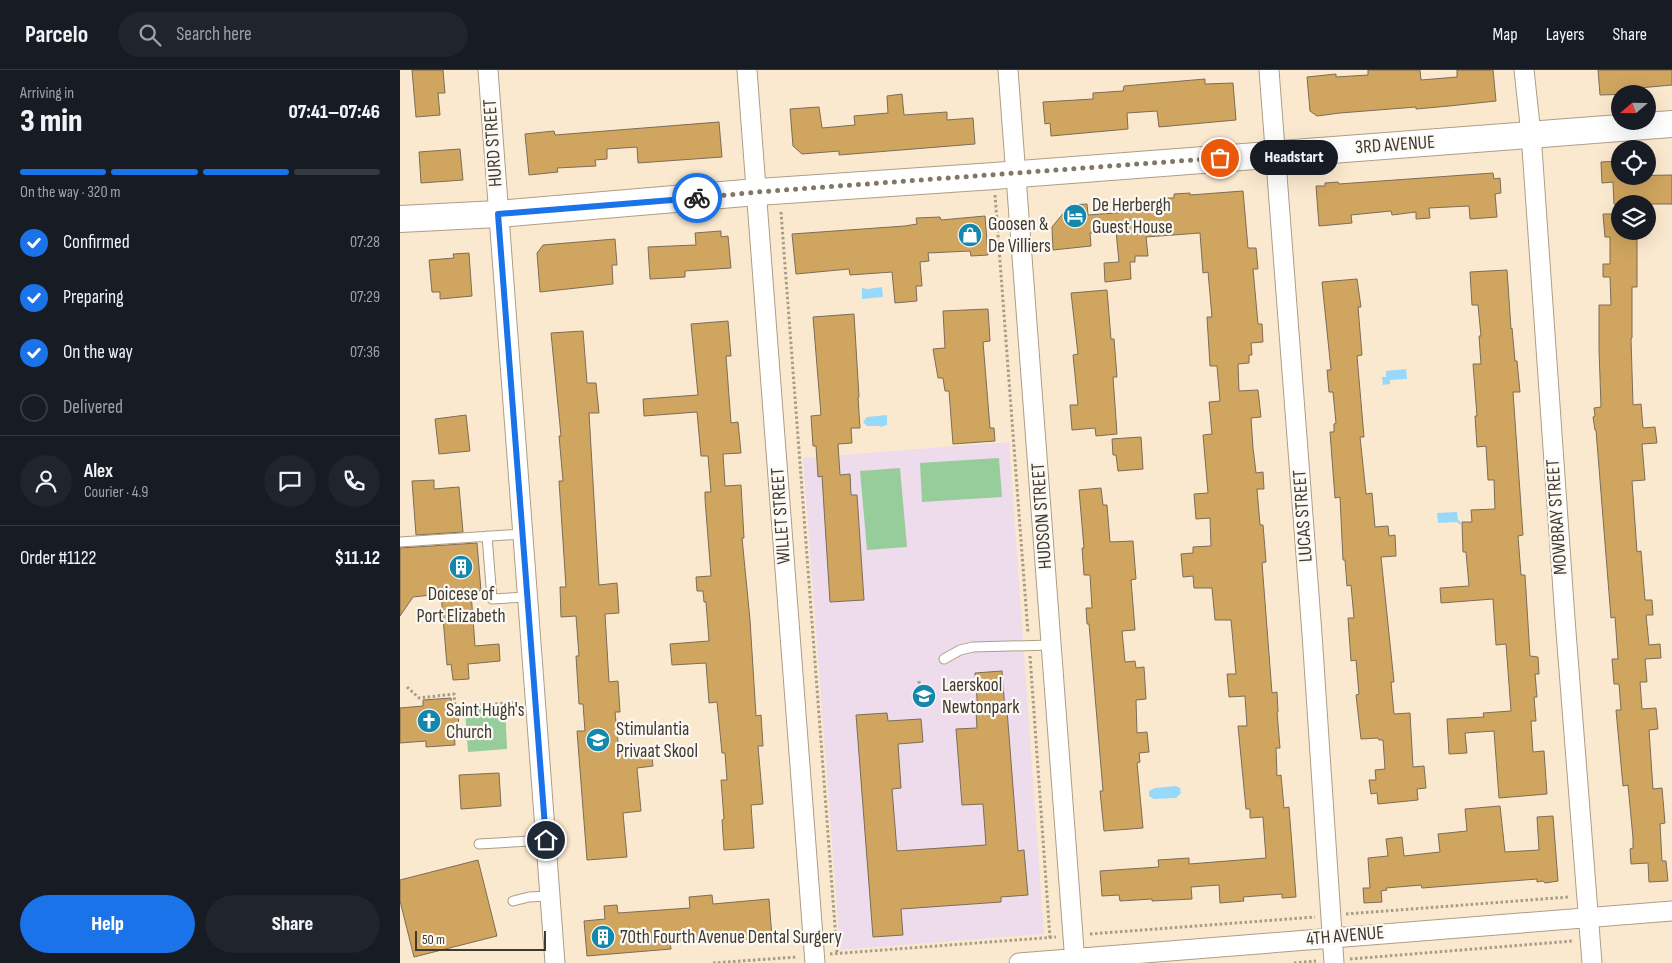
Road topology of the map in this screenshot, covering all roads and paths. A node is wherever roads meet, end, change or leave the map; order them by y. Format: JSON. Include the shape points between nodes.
{"nodes":[{"id":1,"x":488,"y":70,"type":"edge"},
{"id":2,"x":747,"y":70,"type":"edge"},
{"id":3,"x":1008,"y":70,"type":"edge"},
{"id":4,"x":1269,"y":70,"type":"edge"},
{"id":5,"x":1524,"y":70,"type":"edge"},
{"id":6,"x":1672,"y":124,"type":"edge"},
{"id":7,"x":1531,"y":134,"type":"junction"},
{"id":8,"x":1275,"y":154,"type":"junction"},
{"id":9,"x":1005,"y":175,"type":"junction"},
{"id":10,"x":757,"y":192,"type":"junction"},
{"id":11,"x":780,"y":210,"type":"dead end"},
{"id":12,"x":498,"y":214,"type":"junction"},
{"id":13,"x":400,"y":219,"type":"edge"},
{"id":14,"x":522,"y":534,"type":"junction"},
{"id":15,"x":487,"y":536,"type":"junction"},
{"id":16,"x":400,"y":542,"type":"edge"},
{"id":17,"x":527,"y":597,"type":"junction"},
{"id":18,"x":1051,"y":645,"type":"junction"},
{"id":19,"x":1029,"y":646,"type":"junction"},
{"id":20,"x":944,"y":659,"type":"dead end"},
{"id":21,"x":919,"y":681,"type":"dead end"},
{"id":22,"x":406,"y":687,"type":"dead end"},
{"id":23,"x":510,"y":702,"type":"dead end"},
{"id":24,"x":921,"y":702,"type":"dead end"},
{"id":25,"x":546,"y":840,"type":"junction"},
{"id":26,"x":479,"y":844,"type":"dead end"},
{"id":27,"x":550,"y":896,"type":"junction"},
{"id":28,"x":1588,"y":896,"type":"junction"},
{"id":29,"x":513,"y":901,"type":"dead end"},
{"id":30,"x":1672,"y":911,"type":"edge"},
{"id":31,"x":1331,"y":916,"type":"junction"},
{"id":32,"x":1589,"y":918,"type":"junction"},
{"id":33,"x":1073,"y":936,"type":"junction"},
{"id":34,"x":1332,"y":937,"type":"junction"},
{"id":35,"x":1050,"y":938,"type":"junction"},
{"id":36,"x":1591,"y":940,"type":"junction"},
{"id":37,"x":837,"y":953,"type":"junction"},
{"id":38,"x":814,"y":959,"type":"edge"},
{"id":39,"x":1075,"y":961,"type":"edge"},
{"id":40,"x":1334,"y":962,"type":"edge"},
{"id":41,"x":555,"y":963,"type":"edge"},
{"id":42,"x":713,"y":963,"type":"edge"},
{"id":43,"x":1019,"y":963,"type":"edge"},
{"id":44,"x":1294,"y":963,"type":"edge"},
{"id":45,"x":1592,"y":963,"type":"edge"}],
"edges":[{"from":1,"to":12,"type":"street","name":"HURD STREET"},
{"from":2,"to":10,"type":"street","name":"WILLET STREET"},
{"from":3,"to":9,"type":"street","name":"HUDSON STREET"},
{"from":4,"to":8,"type":"street","name":"LUCAS STREET"},
{"from":5,"to":7,"type":"street","name":"MOWBRAY STREET"},
{"from":6,"to":7,"type":"street","name":"3RD AVENUE"},
{"from":7,"to":8,"type":"street","name":"3RD AVENUE"},
{"from":7,"to":28,"type":"street","name":"MOWBRAY STREET"},
{"from":8,"to":9,"type":"street","name":"3RD AVENUE"},
{"from":8,"to":31,"type":"street","name":"LUCAS STREET"},
{"from":9,"to":10,"type":"street","name":"3RD AVENUE"},
{"from":9,"to":18,"type":"street","name":"HUDSON STREET"},
{"from":9,"to":19,"type":"path"},
{"from":10,"to":12,"type":"street","name":"3RD AVENUE"},
{"from":10,"to":38,"type":"street","name":"WILLET STREET"},
{"from":11,"to":37,"type":"path"},
{"from":12,"to":13,"type":"street","name":"3RD AVENUE"},
{"from":12,"to":14,"type":"street","name":"HURD STREET"},
{"from":14,"to":15,"type":"lane"},
{"from":14,"to":17,"type":"street","name":"HURD STREET"},
{"from":15,"to":16,"type":"lane"},
{"from":15,"to":17,"type":"lane","via":[[492,599]]},
{"from":17,"to":25,"type":"street","name":"HURD STREET"},
{"from":18,"to":19,"type":"lane"},
{"from":18,"to":33,"type":"street","name":"HUDSON STREET"},
{"from":19,"to":20,"type":"lane","via":[[973,648],[960,650]]},
{"from":19,"to":35,"type":"path"},
{"from":21,"to":24,"type":"path"},
{"from":22,"to":23,"type":"path","via":[[419,698],[454,694],[455,707]]},
{"from":25,"to":26,"type":"lane"},
{"from":25,"to":27,"type":"street","name":"HURD STREET"},
{"from":27,"to":29,"type":"lane"},
{"from":27,"to":41,"type":"street","name":"HURD STREET"},
{"from":28,"to":31,"type":"path"},
{"from":28,"to":32,"type":"street","name":"MOWBRAY STREET"},
{"from":30,"to":32,"type":"street","name":"4TH AVENUE"},
{"from":31,"to":33,"type":"path"},
{"from":31,"to":34,"type":"street","name":"LUCAS STREET"},
{"from":32,"to":34,"type":"street","name":"4TH AVENUE"},
{"from":32,"to":36,"type":"street","name":"MOWBRAY STREET"},
{"from":33,"to":35,"type":"path"},
{"from":33,"to":39,"type":"street","name":"HUDSON STREET"},
{"from":34,"to":39,"type":"street","name":"4TH AVENUE"},
{"from":34,"to":40,"type":"street","name":"LUCAS STREET"},
{"from":35,"to":37,"type":"path"},
{"from":36,"to":40,"type":"path"},
{"from":36,"to":45,"type":"street","name":"MOWBRAY STREET"},
{"from":37,"to":38,"type":"path"},
{"from":38,"to":42,"type":"path"},
{"from":39,"to":43,"type":"street","name":"4TH AVENUE"},
{"from":40,"to":44,"type":"path"}]}
